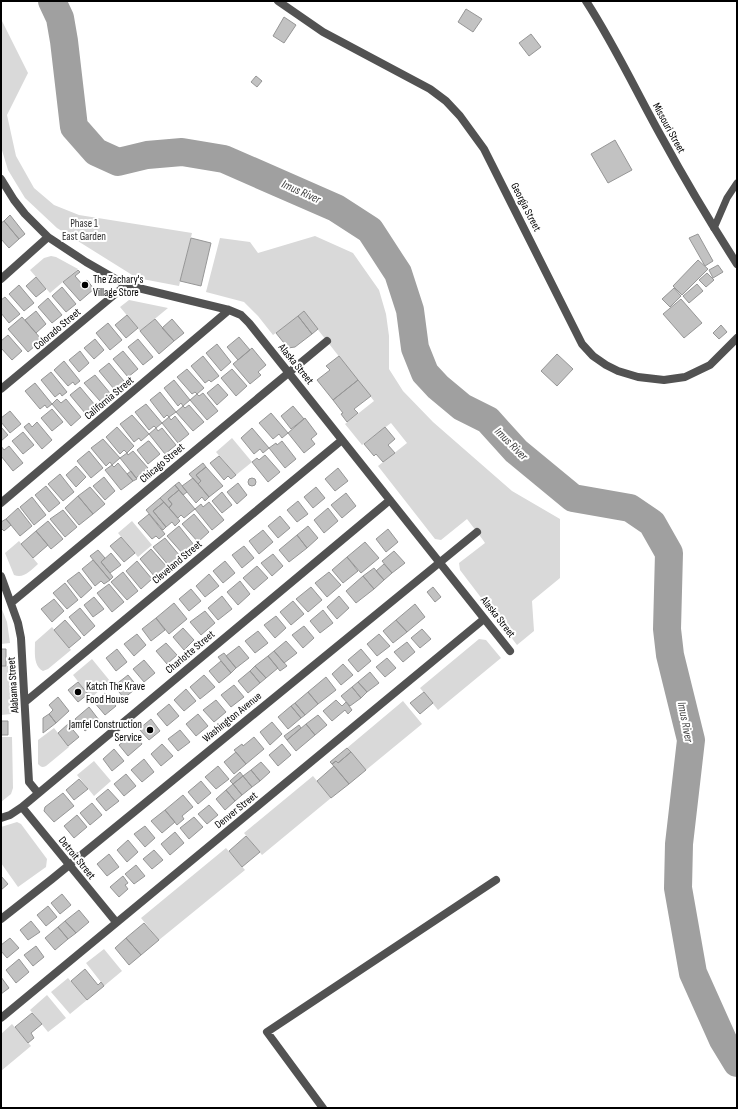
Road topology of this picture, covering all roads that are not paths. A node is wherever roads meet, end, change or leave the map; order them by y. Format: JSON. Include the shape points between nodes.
{"nodes":[{"id":1,"x":278,"y":1,"type":"edge"},
{"id":2,"x":586,"y":1,"type":"edge"},
{"id":3,"x":1,"y":179,"type":"edge"},
{"id":4,"x":737,"y":183,"type":"edge"},
{"id":5,"x":714,"y":228,"type":"junction"},
{"id":6,"x":48,"y":237,"type":"junction"},
{"id":7,"x":737,"y":264,"type":"edge"},
{"id":8,"x":1,"y":279,"type":"edge"},
{"id":9,"x":126,"y":285,"type":"junction"},
{"id":10,"x":230,"y":310,"type":"junction"},
{"id":11,"x":737,"y":338,"type":"edge"},
{"id":12,"x":327,"y":341,"type":"dead end"},
{"id":13,"x":289,"y":373,"type":"junction"},
{"id":14,"x":1,"y":389,"type":"edge"},
{"id":15,"x":342,"y":440,"type":"junction"},
{"id":16,"x":390,"y":500,"type":"junction"},
{"id":17,"x":1,"y":503,"type":"edge"},
{"id":18,"x":477,"y":532,"type":"dead end"},
{"id":19,"x":439,"y":561,"type":"junction"},
{"id":20,"x":1,"y":576,"type":"edge"},
{"id":21,"x":11,"y":603,"type":"junction"},
{"id":22,"x":484,"y":619,"type":"junction"},
{"id":23,"x":510,"y":651,"type":"dead end"},
{"id":24,"x":25,"y":702,"type":"junction"},
{"id":25,"x":38,"y":793,"type":"junction"},
{"id":26,"x":22,"y":807,"type":"junction"},
{"id":27,"x":1,"y":818,"type":"edge"},
{"id":28,"x":69,"y":865,"type":"junction"},
{"id":29,"x":496,"y":880,"type":"dead end"},
{"id":30,"x":1,"y":919,"type":"edge"},
{"id":31,"x":116,"y":922,"type":"junction"},
{"id":32,"x":1,"y":1018,"type":"edge"},
{"id":33,"x":323,"y":1108,"type":"edge"}],
"edges":[{"from":1,"to":11,"type":"street","name":"Georgia Street","via":[[323,32],[430,89],[460,116],[484,149],[582,344],[593,356],[618,371],[638,377],[664,380],[685,376],[710,364]]},
{"from":2,"to":5,"type":"street","name":"Missouri Street"},
{"from":3,"to":6,"type":"street","name":"Alaska Street","via":[[25,214]]},
{"from":4,"to":5,"type":"lane","via":[[727,198]]},
{"from":5,"to":7,"type":"street","name":"Missouri Street"},
{"from":6,"to":8,"type":"street"},
{"from":6,"to":9,"type":"street","name":"Alaska Street"},
{"from":9,"to":10,"type":"street","name":"Alaska Street"},
{"from":9,"to":14,"type":"street","name":"Colorado Street"},
{"from":10,"to":13,"type":"street","name":"Alaska Street","via":[[241,315],[249,323]]},
{"from":10,"to":17,"type":"street","name":"California Street"},
{"from":12,"to":13,"type":"street","name":"Chicago Street"},
{"from":13,"to":15,"type":"street","name":"Alaska Street"},
{"from":13,"to":21,"type":"street","name":"Chicago Street"},
{"from":15,"to":16,"type":"street","name":"Alaska Street"},
{"from":15,"to":24,"type":"street","name":"Cleveland Street"},
{"from":16,"to":19,"type":"street","name":"Alaska Street"},
{"from":16,"to":25,"type":"street","name":"Charlotte Street"},
{"from":18,"to":19,"type":"street","name":"Washington Avenue"},
{"from":19,"to":22,"type":"street","name":"Alaska Street"},
{"from":19,"to":28,"type":"street","name":"Washington Avenue"},
{"from":20,"to":21,"type":"street","name":"Alabama Street"},
{"from":21,"to":24,"type":"street","name":"Alabama Street","via":[[21,638]]},
{"from":22,"to":23,"type":"street","name":"Alaska Street"},
{"from":22,"to":31,"type":"street","name":"Denver Street"},
{"from":24,"to":25,"type":"street","name":"Alabama Street","via":[[29,782]]},
{"from":25,"to":26,"type":"street","name":"Charlotte Street"},
{"from":26,"to":27,"type":"street","name":"Charlotte Street"},
{"from":26,"to":28,"type":"street","name":"Detroit Street"},
{"from":28,"to":30,"type":"street","name":"Washington Avenue"},
{"from":28,"to":31,"type":"street","name":"Detroit Street"},
{"from":29,"to":33,"type":"street","via":[[266,1032]]},
{"from":31,"to":32,"type":"street","name":"Denver Street"}]}
